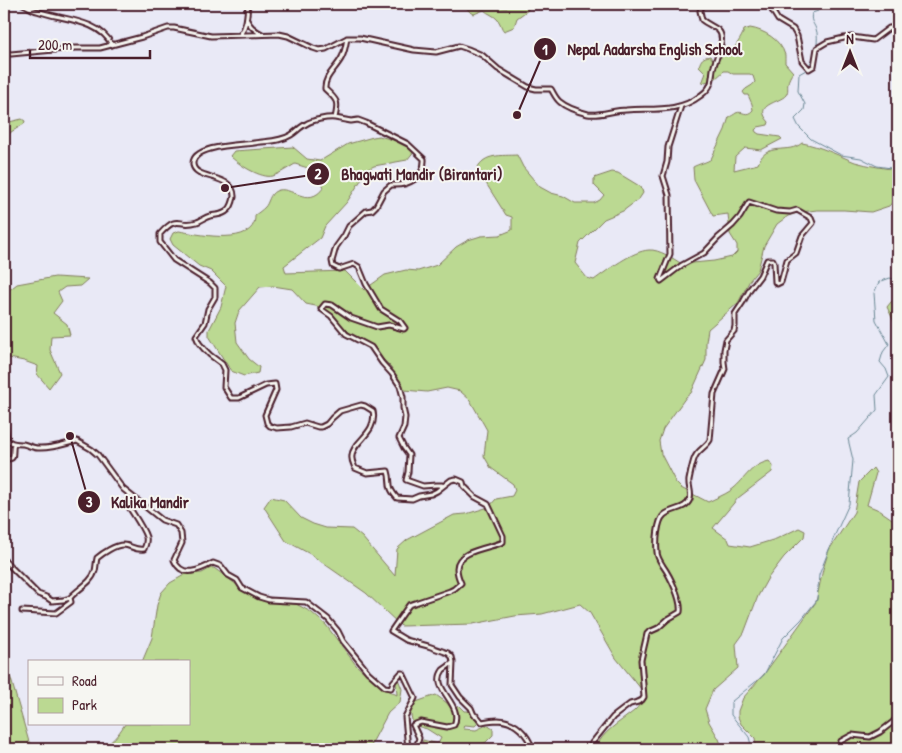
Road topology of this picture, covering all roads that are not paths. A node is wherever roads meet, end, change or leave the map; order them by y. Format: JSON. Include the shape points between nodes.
{"nodes":[{"id":1,"x":23,"y":4,"type":"edge"},
{"id":2,"x":248,"y":4,"type":"edge"},
{"id":3,"x":703,"y":4,"type":"edge"},
{"id":4,"x":768,"y":4,"type":"edge"},
{"id":5,"x":247,"y":17,"type":"junction"},
{"id":6,"x":898,"y":27,"type":"edge"},
{"id":7,"x":263,"y":34,"type":"junction"},
{"id":8,"x":240,"y":35,"type":"junction"},
{"id":9,"x":347,"y":38,"type":"junction"},
{"id":10,"x":112,"y":45,"type":"junction"},
{"id":11,"x":4,"y":52,"type":"edge"},
{"id":12,"x":681,"y":106,"type":"junction"},
{"id":13,"x":335,"y":118,"type":"junction"},
{"id":14,"x":4,"y":421,"type":"edge"},
{"id":15,"x":14,"y":444,"type":"junction"},
{"id":16,"x":4,"y":457,"type":"edge"},
{"id":17,"x":443,"y":486,"type":"junction"},
{"id":18,"x":140,"y":502,"type":"junction"},
{"id":19,"x":4,"y":560,"type":"edge"},
{"id":20,"x":70,"y":598,"type":"junction"},
{"id":21,"x":22,"y":611,"type":"dead end"},
{"id":22,"x":453,"y":662,"type":"junction"},
{"id":23,"x":898,"y":716,"type":"edge"},
{"id":24,"x":408,"y":749,"type":"edge"},
{"id":25,"x":416,"y":749,"type":"edge"},
{"id":26,"x":533,"y":749,"type":"edge"},
{"id":27,"x":589,"y":749,"type":"edge"},
{"id":28,"x":834,"y":749,"type":"edge"}],
"edges":[{"from":1,"to":10,"type":"street","via":[[35,11],[91,26],[108,37]]},
{"from":2,"to":5,"type":"street"},
{"from":3,"to":12,"type":"street","via":[[700,11],[702,20],[721,33],[722,44],[708,88],[689,104]]},
{"from":4,"to":6,"type":"street","via":[[778,20],[797,36],[802,61],[809,68],[814,66],[817,48],[827,42],[852,37],[873,40],[889,28]]},
{"from":5,"to":7,"type":"street","via":[[250,26]]},
{"from":5,"to":8,"type":"street"},
{"from":7,"to":8,"type":"street"},
{"from":7,"to":9,"type":"street","via":[[288,36],[319,50]]},
{"from":8,"to":10,"type":"street","via":[[211,36],[168,28]]},
{"from":9,"to":12,"type":"street","via":[[436,52],[459,46],[482,55],[528,87],[551,89],[559,102],[589,114]]},
{"from":9,"to":13,"type":"street","via":[[342,57],[325,86],[337,104]]},
{"from":10,"to":11,"type":"street"},
{"from":12,"to":27,"type":"street","via":[[663,176],[669,195],[670,254],[661,281],[682,264],[704,253],[734,225],[749,202],[776,211],[797,210],[814,222],[802,236],[796,253],[787,260],[780,282],[775,282],[773,260],[767,260],[734,314],[734,331],[726,340],[724,350],[724,374],[712,400],[710,440],[694,458],[689,501],[681,508],[666,513],[660,521],[656,554],[670,577],[680,612],[647,634],[641,660],[644,697],[613,717]]},
{"from":13,"to":17,"type":"street","via":[[366,123],[408,144],[424,160],[419,177],[391,185],[372,210],[366,211],[349,226],[336,247],[332,261],[333,266],[339,269],[354,264],[359,267],[380,309],[400,321],[405,328],[377,327],[351,318],[332,305],[325,304],[321,309],[346,334],[371,347],[400,386],[405,417],[399,438],[410,455],[406,480],[423,486]]},
{"from":13,"to":17,"type":"street","via":[[306,123],[281,139],[212,148],[199,154],[193,161],[195,169],[228,184],[234,193],[233,203],[225,213],[195,223],[172,222],[160,234],[160,242],[174,260],[215,288],[205,324],[196,336],[210,356],[222,364],[224,388],[231,398],[275,384],[276,390],[265,415],[267,423],[277,428],[305,423],[321,427],[340,411],[365,406],[373,411],[375,418],[355,448],[352,456],[355,468],[367,473],[388,471],[390,488],[396,498],[412,500]]},
{"from":14,"to":15,"type":"street","via":[[9,441]]},
{"from":15,"to":16,"type":"street","via":[[12,458]]},
{"from":15,"to":18,"type":"street","via":[[38,448],[76,441],[91,449],[123,489]]},
{"from":17,"to":22,"type":"street","via":[[456,479],[488,504],[503,542],[467,554],[456,568],[461,583],[450,591],[409,605],[391,631],[406,640],[444,650]]},
{"from":18,"to":20,"type":"street","via":[[126,502],[146,539],[144,549],[123,545],[103,552],[97,558],[95,572]]},
{"from":18,"to":24,"type":"street","via":[[162,520],[176,525],[182,543],[174,560],[184,571],[194,571],[213,563],[221,566],[242,588],[259,597],[306,602],[328,619],[368,672],[385,687],[391,688],[403,673],[415,698],[405,717]]},
{"from":19,"to":20,"type":"street","via":[[38,594],[52,601]]},
{"from":20,"to":21,"type":"street","via":[[71,602],[56,613]]},
{"from":22,"to":25,"type":"street","via":[[440,677],[441,688],[456,712],[454,725],[447,727],[421,722],[413,725],[419,738]]},
{"from":22,"to":26,"type":"street","via":[[452,685],[474,714],[482,722],[499,720],[520,728]]},
{"from":23,"to":28,"type":"street","via":[[880,732],[870,736],[852,735]]}]}
